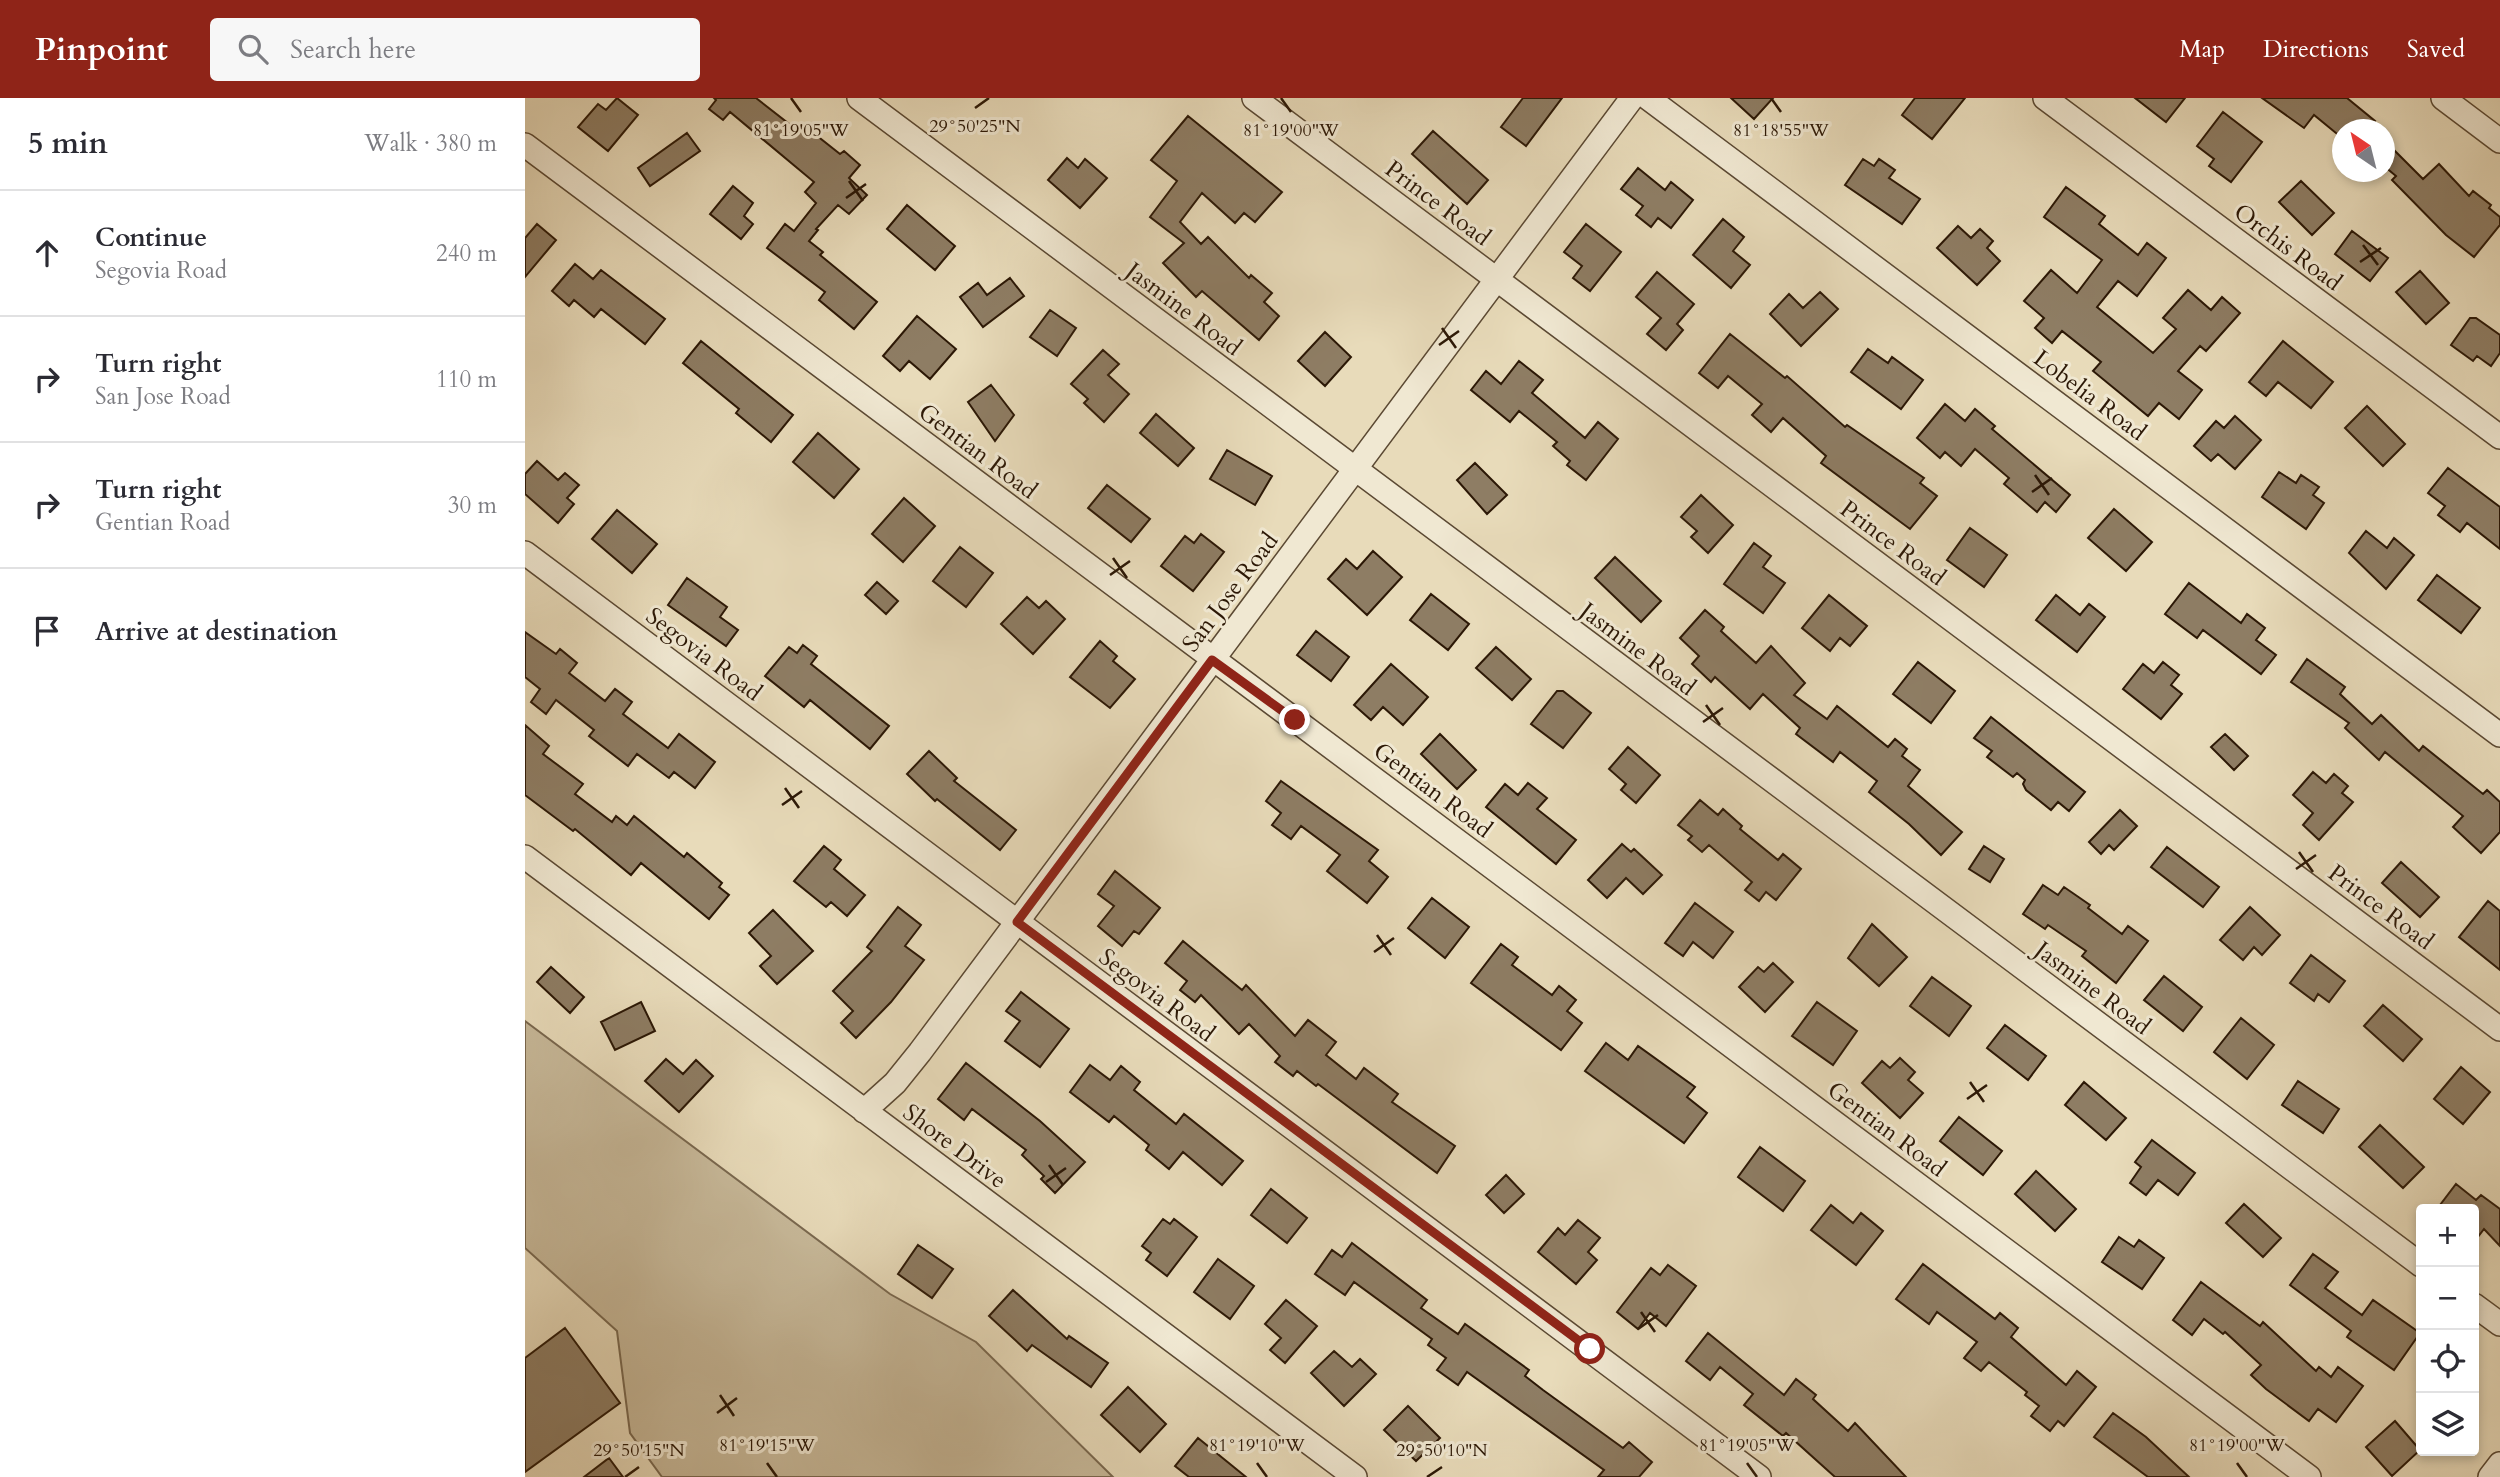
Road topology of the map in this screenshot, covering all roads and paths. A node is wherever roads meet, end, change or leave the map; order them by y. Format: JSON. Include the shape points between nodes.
{"nodes":[{"id":1,"x":859,"y":98,"type":"edge"},
{"id":2,"x":1254,"y":98,"type":"edge"},
{"id":3,"x":1632,"y":98,"type":"edge"},
{"id":4,"x":1648,"y":98,"type":"edge"},
{"id":5,"x":2045,"y":98,"type":"edge"},
{"id":6,"x":2443,"y":98,"type":"edge"},
{"id":7,"x":2500,"y":141,"type":"edge"},
{"id":8,"x":525,"y":145,"type":"edge"},
{"id":9,"x":1496,"y":279,"type":"junction"},
{"id":10,"x":2500,"y":437,"type":"edge"},
{"id":11,"x":1355,"y":470,"type":"junction"},
{"id":12,"x":525,"y":553,"type":"edge"},
{"id":13,"x":1212,"y":660,"type":"junction"},
{"id":14,"x":2500,"y":735,"type":"edge"},
{"id":15,"x":525,"y":857,"type":"edge"},
{"id":16,"x":1017,"y":922,"type":"junction"},
{"id":17,"x":2500,"y":1029,"type":"edge"},
{"id":18,"x":864,"y":1111,"type":"junction"},
{"id":19,"x":2416,"y":1261,"type":"edge"},
{"id":20,"x":2479,"y":1309,"type":"edge"},
{"id":21,"x":2500,"y":1324,"type":"edge"},
{"id":22,"x":2500,"y":1464,"type":"edge"},
{"id":23,"x":1355,"y":1477,"type":"edge"},
{"id":24,"x":1759,"y":1477,"type":"edge"},
{"id":25,"x":2309,"y":1477,"type":"edge"},
{"id":26,"x":2490,"y":1477,"type":"edge"}],
"edges":[{"from":1,"to":11,"type":"street","name":"Jasmine Road"},
{"from":2,"to":9,"type":"street","name":"Prince Road"},
{"from":3,"to":9,"type":"street","name":"San Jose Road"},
{"from":4,"to":14,"type":"street","name":"Lobelia Road"},
{"from":5,"to":10,"type":"street","name":"Orchis Road"},
{"from":6,"to":7,"type":"street"},
{"from":8,"to":13,"type":"street","name":"Gentian Road"},
{"from":9,"to":11,"type":"street","name":"San Jose Road"},
{"from":9,"to":17,"type":"street","name":"Prince Road"},
{"from":11,"to":13,"type":"street","name":"San Jose Road"},
{"from":11,"to":19,"type":"street","name":"Jasmine Road"},
{"from":12,"to":16,"type":"street","name":"Segovia Road"},
{"from":13,"to":16,"type":"street","name":"San Jose Road"},
{"from":13,"to":25,"type":"street","name":"Gentian Road"},
{"from":15,"to":18,"type":"street","name":"Shore Drive"},
{"from":16,"to":18,"type":"street","name":"San Jose Road","via":[[895,1083]]},
{"from":16,"to":24,"type":"street","name":"Segovia Road"},
{"from":18,"to":23,"type":"street","name":"Shore Drive"},
{"from":20,"to":21,"type":"street"},
{"from":22,"to":26,"type":"street"}]}
